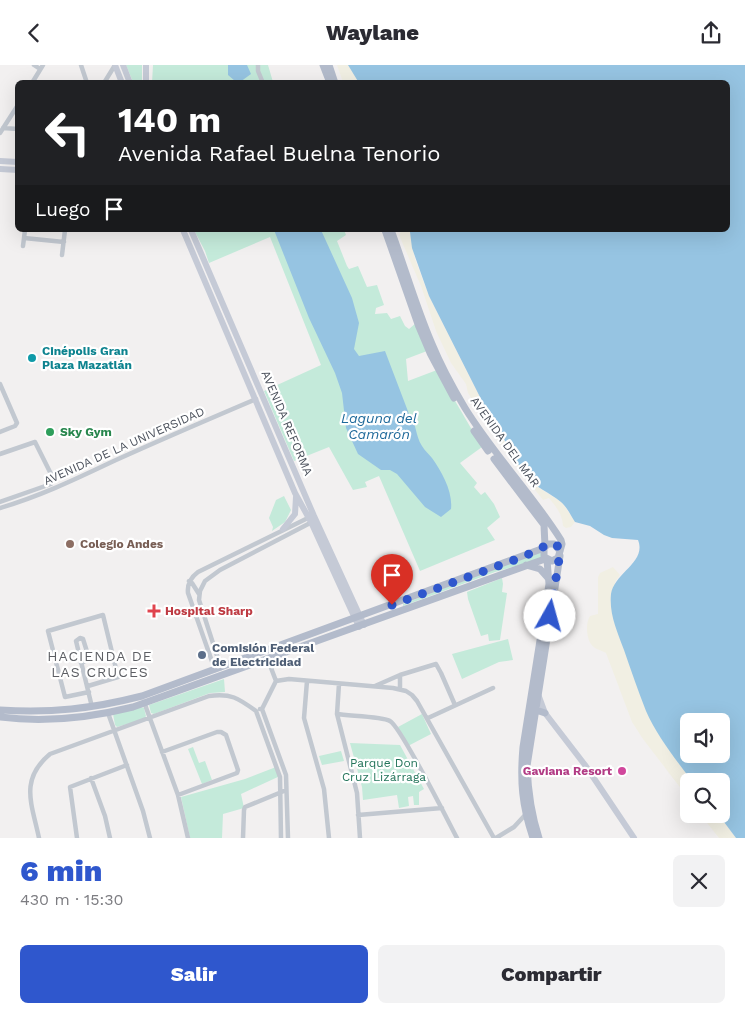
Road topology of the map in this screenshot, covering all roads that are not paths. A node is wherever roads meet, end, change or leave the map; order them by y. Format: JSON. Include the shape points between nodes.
{"nodes":[{"id":1,"x":34,"y":65,"type":"edge"},
{"id":2,"x":81,"y":65,"type":"edge"},
{"id":3,"x":115,"y":65,"type":"edge"},
{"id":4,"x":123,"y":65,"type":"edge"},
{"id":5,"x":146,"y":65,"type":"edge"},
{"id":6,"x":258,"y":65,"type":"edge"},
{"id":7,"x":323,"y":65,"type":"edge"},
{"id":8,"x":329,"y":65,"type":"edge"},
{"id":9,"x":42,"y":67,"type":"edge"},
{"id":10,"x":34,"y":80,"type":"edge"},
{"id":11,"x":86,"y":80,"type":"edge"},
{"id":12,"x":106,"y":80,"type":"edge"},
{"id":13,"x":121,"y":80,"type":"edge"},
{"id":14,"x":129,"y":80,"type":"edge"},
{"id":15,"x":146,"y":80,"type":"edge"},
{"id":16,"x":262,"y":80,"type":"edge"},
{"id":17,"x":329,"y":80,"type":"edge"},
{"id":18,"x":334,"y":80,"type":"edge"},
{"id":19,"x":15,"y":110,"type":"edge"},
{"id":20,"x":3,"y":128,"type":"junction"},
{"id":21,"x":15,"y":129,"type":"edge"},
{"id":22,"x":0,"y":133,"type":"edge"},
{"id":23,"x":0,"y":161,"type":"edge"},
{"id":24,"x":15,"y":163,"type":"edge"},
{"id":25,"x":0,"y":169,"type":"edge"},
{"id":26,"x":15,"y":170,"type":"edge"},
{"id":27,"x":25,"y":232,"type":"edge"},
{"id":28,"x":65,"y":232,"type":"edge"},
{"id":29,"x":185,"y":232,"type":"edge"},
{"id":30,"x":192,"y":232,"type":"edge"},
{"id":31,"x":386,"y":232,"type":"edge"},
{"id":32,"x":392,"y":232,"type":"edge"},
{"id":33,"x":24,"y":238,"type":"junction"},
{"id":34,"x":64,"y":242,"type":"junction"},
{"id":35,"x":23,"y":247,"type":"dead end"},
{"id":36,"x":62,"y":255,"type":"dead end"},
{"id":37,"x":202,"y":265,"type":"junction"},
{"id":38,"x":0,"y":384,"type":"edge"},
{"id":39,"x":6,"y":399,"type":"junction"},
{"id":40,"x":256,"y":399,"type":"junction"},
{"id":41,"x":0,"y":401,"type":"edge"},
{"id":42,"x":0,"y":432,"type":"edge"},
{"id":43,"x":0,"y":454,"type":"edge"},
{"id":44,"x":295,"y":493,"type":"junction"},
{"id":45,"x":0,"y":502,"type":"edge"},
{"id":46,"x":0,"y":508,"type":"edge"},
{"id":47,"x":312,"y":519,"type":"junction"},
{"id":48,"x":283,"y":529,"type":"junction"},
{"id":49,"x":544,"y":547,"type":"junction"},
{"id":50,"x":560,"y":553,"type":"junction"},
{"id":51,"x":224,"y":559,"type":"junction"},
{"id":52,"x":546,"y":559,"type":"junction"},
{"id":53,"x":526,"y":565,"type":"junction"},
{"id":54,"x":228,"y":566,"type":"junction"},
{"id":55,"x":548,"y":579,"type":"junction"},
{"id":56,"x":189,"y":581,"type":"junction"},
{"id":57,"x":199,"y":594,"type":"junction"},
{"id":58,"x":358,"y":617,"type":"junction"},
{"id":59,"x":361,"y":626,"type":"junction"},
{"id":60,"x":268,"y":660,"type":"junction"},
{"id":61,"x":81,"y":663,"type":"junction"},
{"id":62,"x":218,"y":669,"type":"junction"},
{"id":63,"x":400,"y":675,"type":"junction"},
{"id":64,"x":276,"y":681,"type":"junction"},
{"id":65,"x":307,"y":681,"type":"junction"},
{"id":66,"x":339,"y":684,"type":"junction"},
{"id":67,"x":88,"y":686,"type":"junction"},
{"id":68,"x":375,"y":686,"type":"junction"},
{"id":69,"x":493,"y":688,"type":"dead end"},
{"id":70,"x":400,"y":689,"type":"junction"},
{"id":71,"x":89,"y":692,"type":"junction"},
{"id":72,"x":535,"y":693,"type":"junction"},
{"id":73,"x":142,"y":696,"type":"junction"},
{"id":74,"x":145,"y":704,"type":"junction"},
{"id":75,"x":455,"y":705,"type":"junction"},
{"id":76,"x":92,"y":707,"type":"junction"},
{"id":77,"x":262,"y":709,"type":"junction"},
{"id":78,"x":0,"y":710,"type":"edge"},
{"id":79,"x":256,"y":711,"type":"junction"},
{"id":80,"x":108,"y":713,"type":"junction"},
{"id":81,"x":535,"y":713,"type":"junction"},
{"id":82,"x":545,"y":713,"type":"junction"},
{"id":83,"x":337,"y":714,"type":"junction"},
{"id":84,"x":0,"y":717,"type":"edge"},
{"id":85,"x":150,"y":717,"type":"junction"},
{"id":86,"x":428,"y":718,"type":"junction"},
{"id":87,"x":115,"y":730,"type":"junction"},
{"id":88,"x":162,"y":752,"type":"junction"},
{"id":89,"x":127,"y":765,"type":"junction"},
{"id":90,"x":92,"y":777,"type":"junction"},
{"id":91,"x":288,"y":790,"type":"junction"},
{"id":92,"x":281,"y":792,"type":"junction"},
{"id":93,"x":178,"y":795,"type":"junction"},
{"id":94,"x":442,"y":808,"type":"junction"},
{"id":95,"x":526,"y":814,"type":"junction"},
{"id":96,"x":358,"y":815,"type":"junction"},
{"id":97,"x":39,"y":838,"type":"edge"},
{"id":98,"x":77,"y":838,"type":"edge"},
{"id":99,"x":110,"y":838,"type":"edge"},
{"id":100,"x":150,"y":838,"type":"edge"},
{"id":101,"x":188,"y":838,"type":"edge"},
{"id":102,"x":243,"y":838,"type":"edge"},
{"id":103,"x":281,"y":838,"type":"edge"},
{"id":104,"x":288,"y":838,"type":"edge"},
{"id":105,"x":329,"y":838,"type":"edge"},
{"id":106,"x":360,"y":838,"type":"edge"},
{"id":107,"x":457,"y":838,"type":"edge"},
{"id":108,"x":495,"y":838,"type":"edge"},
{"id":109,"x":533,"y":838,"type":"edge"},
{"id":110,"x":539,"y":838,"type":"edge"},
{"id":111,"x":634,"y":838,"type":"edge"}],
"edges":[{"from":1,"to":9,"type":"street"},
{"from":2,"to":11,"type":"street"},
{"from":3,"to":12,"type":"street"},
{"from":3,"to":13,"type":"main road"},
{"from":4,"to":14,"type":"main road"},
{"from":5,"to":15,"type":"main road"},
{"from":6,"to":16,"type":"street"},
{"from":7,"to":17,"type":"main road"},
{"from":8,"to":18,"type":"main road"},
{"from":9,"to":10,"type":"street"},
{"from":19,"to":20,"type":"street"},
{"from":20,"to":21,"type":"street"},
{"from":20,"to":22,"type":"street"},
{"from":23,"to":24,"type":"main road"},
{"from":25,"to":26,"type":"main road"},
{"from":27,"to":33,"type":"street"},
{"from":28,"to":34,"type":"street"},
{"from":29,"to":37,"type":"main road","name":"AVENIDA REFORMA"},
{"from":30,"to":37,"type":"main road","name":"AVENIDA REFORMA"},
{"from":31,"to":49,"type":"main road","name":"AVENIDA DEL MAR","via":[[430,353],[482,442],[544,525]]},
{"from":32,"to":50,"type":"main road","name":"AVENIDA DEL MAR","via":[[432,344],[446,373],[486,440],[554,529],[562,542]]},
{"from":33,"to":34,"type":"street"},
{"from":33,"to":35,"type":"street"},
{"from":34,"to":36,"type":"street"},
{"from":37,"to":40,"type":"main road","name":"AVENIDA REFORMA"},
{"from":37,"to":47,"type":"main road","name":"AVENIDA REFORMA"},
{"from":38,"to":39,"type":"street"},
{"from":39,"to":41,"type":"street"},
{"from":39,"to":42,"type":"street","via":[[16,425]]},
{"from":40,"to":44,"type":"main road","name":"AVENIDA REFORMA"},
{"from":40,"to":46,"type":"street","name":"AVENIDA DE LA UNIVERSIDAD","via":[[78,479]]},
{"from":43,"to":45,"type":"street","via":[[36,441],[54,480],[52,484]]},
{"from":44,"to":47,"type":"main road","name":"AVENIDA REFORMA"},
{"from":44,"to":48,"type":"main road","via":[[295,514]]},
{"from":47,"to":48,"type":"street"},
{"from":47,"to":54,"type":"street"},
{"from":47,"to":58,"type":"main road","name":"AVENIDA REFORMA"},
{"from":48,"to":51,"type":"street"},
{"from":49,"to":50,"type":"main road","via":[[554,544]]},
{"from":49,"to":52,"type":"main road"},
{"from":49,"to":58,"type":"main road"},
{"from":50,"to":52,"type":"main road","via":[[554,561]]},
{"from":50,"to":72,"type":"main road"},
{"from":51,"to":54,"type":"street"},
{"from":51,"to":56,"type":"street","via":[[198,572]]},
{"from":52,"to":53,"type":"main road"},
{"from":52,"to":55,"type":"main road"},
{"from":53,"to":55,"type":"main road","via":[[540,569]]},
{"from":53,"to":59,"type":"main road"},
{"from":54,"to":57,"type":"street","via":[[208,577]]},
{"from":55,"to":72,"type":"main road"},
{"from":56,"to":57,"type":"street"},
{"from":56,"to":62,"type":"street","via":[[188,593]]},
{"from":57,"to":62,"type":"street"},
{"from":58,"to":59,"type":"main road","name":"AVENIDA REFORMA"},
{"from":58,"to":62,"type":"main road"},
{"from":59,"to":60,"type":"main road"},
{"from":60,"to":64,"type":"street"},
{"from":60,"to":74,"type":"main road"},
{"from":61,"to":61,"type":"street","via":[[89,658],[80,638],[76,641]]},
{"from":61,"to":67,"type":"street"},
{"from":62,"to":73,"type":"main road"},
{"from":63,"to":68,"type":"street"},
{"from":63,"to":70,"type":"street"},
{"from":63,"to":75,"type":"street","via":[[436,664]]},
{"from":64,"to":65,"type":"street"},
{"from":64,"to":77,"type":"street"},
{"from":65,"to":66,"type":"street"},
{"from":65,"to":105,"type":"street","via":[[304,718],[324,789]]},
{"from":66,"to":68,"type":"street"},
{"from":66,"to":83,"type":"street"},
{"from":67,"to":71,"type":"street"},
{"from":67,"to":71,"type":"street","via":[[118,677],[103,615],[48,631],[64,697]]},
{"from":68,"to":70,"type":"street"},
{"from":69,"to":75,"type":"street"},
{"from":70,"to":86,"type":"street","via":[[412,695]]},
{"from":71,"to":76,"type":"street"},
{"from":72,"to":81,"type":"main road"},
{"from":72,"to":82,"type":"main road"},
{"from":72,"to":95,"type":"main road","via":[[523,747],[521,775]]},
{"from":73,"to":74,"type":"street"},
{"from":73,"to":76,"type":"main road"},
{"from":74,"to":80,"type":"main road"},
{"from":74,"to":85,"type":"street"},
{"from":75,"to":86,"type":"street"},
{"from":76,"to":78,"type":"main road","via":[[66,711]]},
{"from":77,"to":79,"type":"street"},
{"from":77,"to":91,"type":"street","via":[[286,775]]},
{"from":79,"to":85,"type":"street","via":[[239,699],[221,695],[196,699]]},
{"from":79,"to":92,"type":"street","via":[[280,777]]},
{"from":80,"to":84,"type":"main road","via":[[39,721]]},
{"from":80,"to":87,"type":"street"},
{"from":81,"to":82,"type":"main road"},
{"from":81,"to":110,"type":"main road","via":[[527,766],[530,807]]},
{"from":82,"to":111,"type":"main road"},
{"from":83,"to":94,"type":"street","via":[[393,723]]},
{"from":83,"to":96,"type":"street","via":[[357,793]]},
{"from":85,"to":87,"type":"street"},
{"from":85,"to":88,"type":"street"},
{"from":86,"to":108,"type":"street"},
{"from":87,"to":89,"type":"street"},
{"from":87,"to":97,"type":"street","via":[[50,754],[37,767],[30,782],[30,794]]},
{"from":88,"to":93,"type":"street"},
{"from":88,"to":93,"type":"street","via":[[217,732],[226,735],[238,773]]},
{"from":89,"to":90,"type":"street"},
{"from":89,"to":100,"type":"street"},
{"from":90,"to":98,"type":"street","via":[[69,789]]},
{"from":90,"to":99,"type":"street"},
{"from":91,"to":92,"type":"street"},
{"from":91,"to":104,"type":"street"},
{"from":92,"to":102,"type":"street","via":[[246,807]]},
{"from":92,"to":103,"type":"street"},
{"from":93,"to":101,"type":"street"},
{"from":94,"to":96,"type":"street"},
{"from":94,"to":107,"type":"street"},
{"from":95,"to":108,"type":"street","via":[[514,827]]},
{"from":95,"to":109,"type":"main road"},
{"from":96,"to":106,"type":"street"}]}
